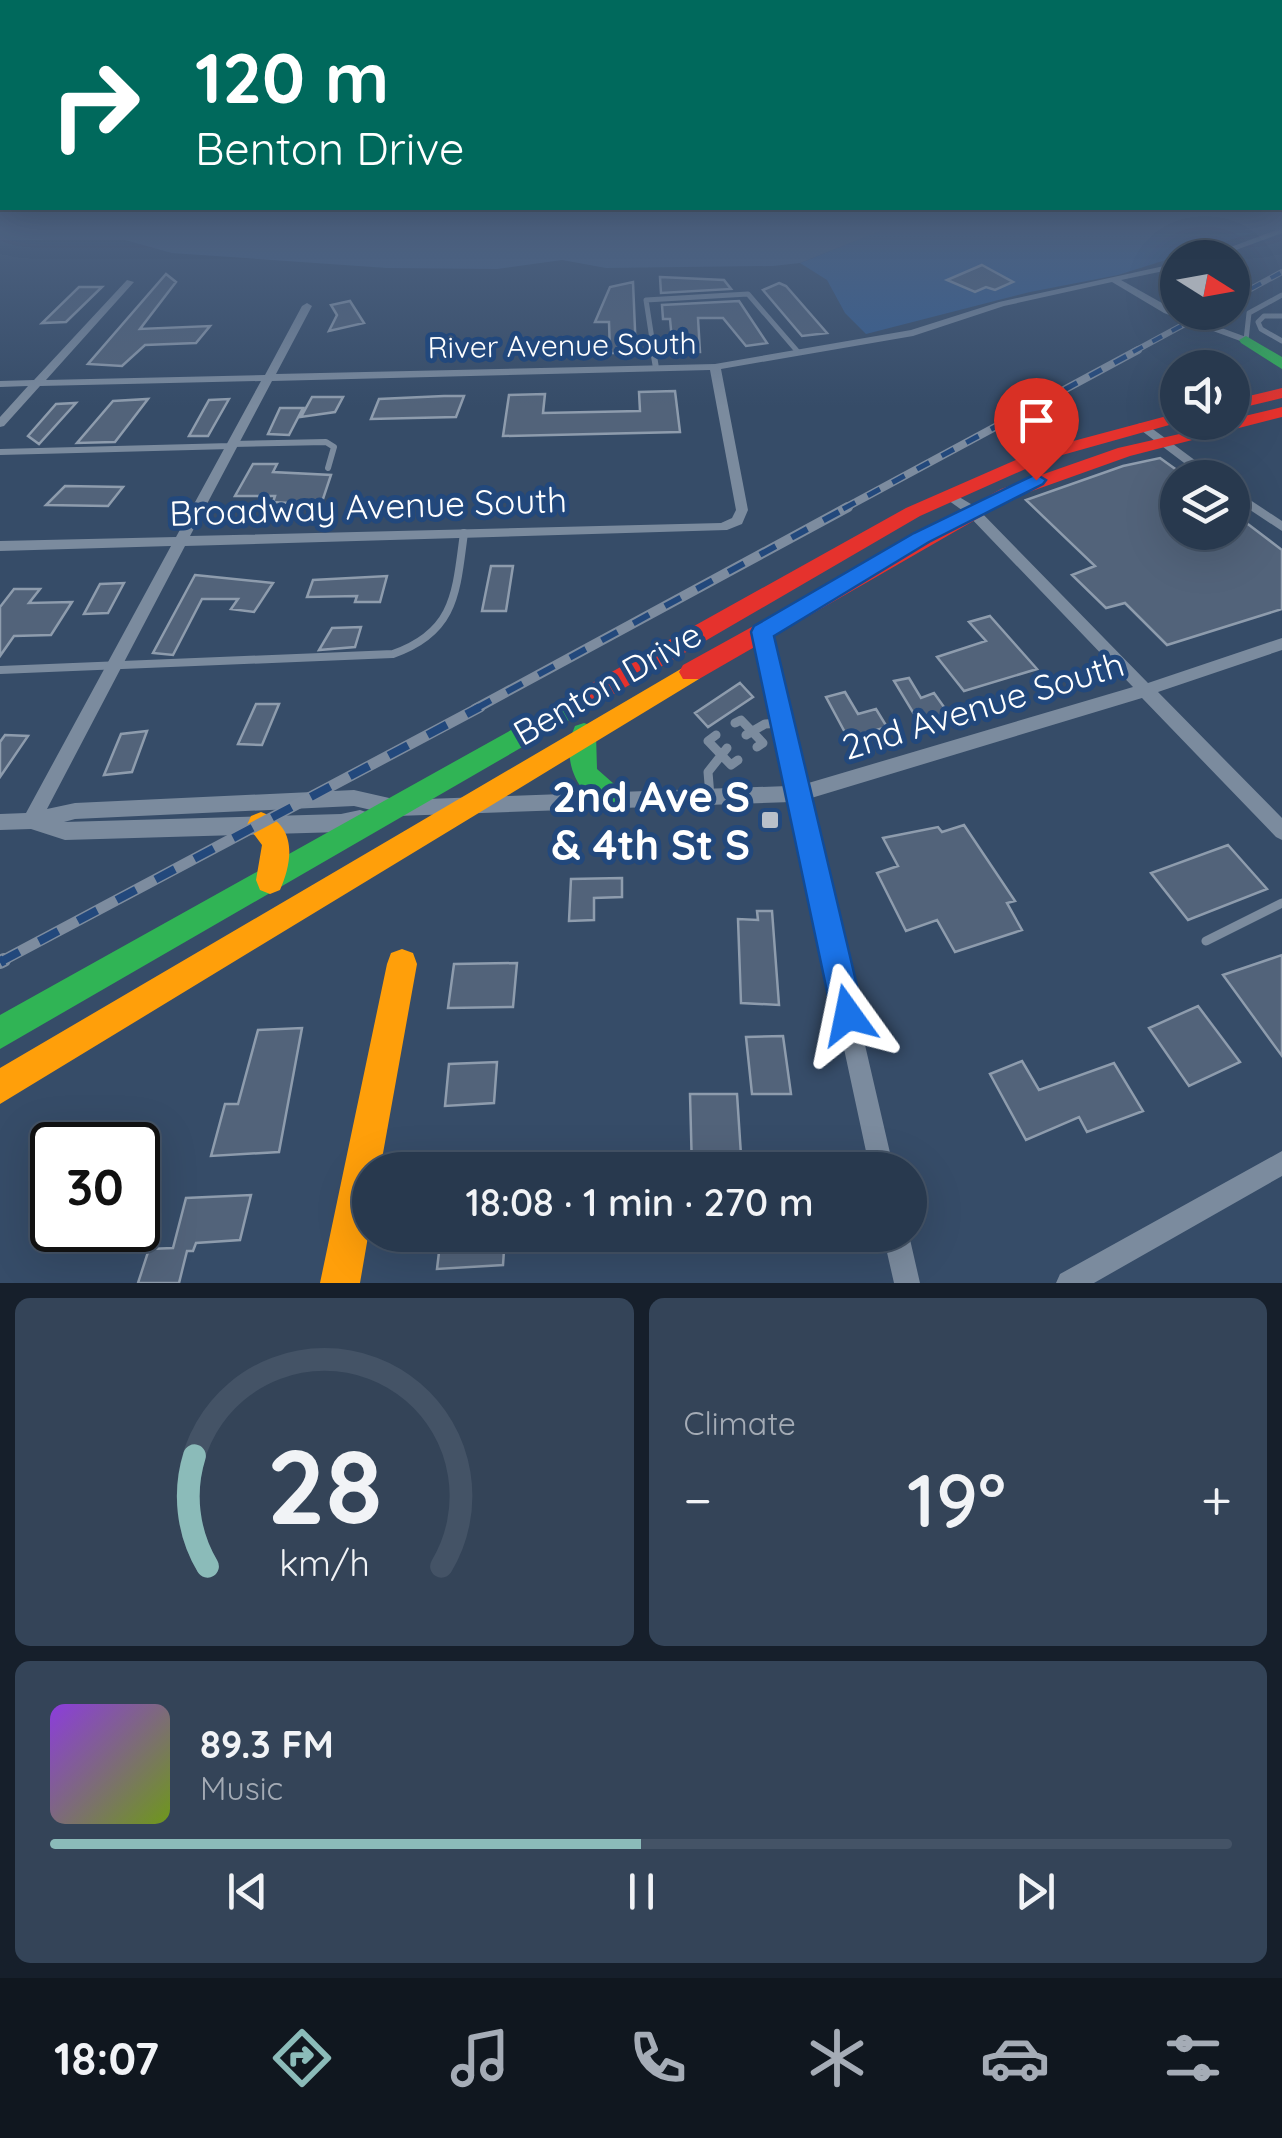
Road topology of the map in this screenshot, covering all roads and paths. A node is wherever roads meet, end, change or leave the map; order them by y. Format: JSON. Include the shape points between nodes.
{"nodes":[{"id":1,"x":126,"y":287,"type":"edge"},
{"id":2,"x":1087,"y":287,"type":"edge"},
{"id":3,"x":1127,"y":287,"type":"edge"},
{"id":4,"x":1129,"y":287,"type":"edge"},
{"id":5,"x":1282,"y":295,"type":"edge"},
{"id":6,"x":1160,"y":302,"type":"edge"},
{"id":7,"x":307,"y":306,"type":"dead end"},
{"id":8,"x":1282,"y":316,"type":"edge"},
{"id":9,"x":1223,"y":330,"type":"edge"},
{"id":10,"x":1246,"y":340,"type":"junction"},
{"id":11,"x":1282,"y":341,"type":"edge"},
{"id":12,"x":798,"y":352,"type":"junction"},
{"id":13,"x":1282,"y":364,"type":"edge"},
{"id":14,"x":715,"y":367,"type":"junction"},
{"id":15,"x":656,"y":368,"type":"junction"},
{"id":16,"x":268,"y":377,"type":"junction"},
{"id":17,"x":38,"y":383,"type":"junction"},
{"id":18,"x":0,"y":384,"type":"edge"},
{"id":19,"x":1282,"y":393,"type":"edge"},
{"id":20,"x":1250,"y":401,"type":"edge"},
{"id":21,"x":1282,"y":412,"type":"edge"},
{"id":22,"x":1160,"y":422,"type":"edge"},
{"id":23,"x":0,"y":424,"type":"edge"},
{"id":24,"x":1142,"y":426,"type":"junction"},
{"id":25,"x":1164,"y":442,"type":"junction"},
{"id":26,"x":231,"y":445,"type":"junction"},
{"id":27,"x":0,"y":452,"type":"edge"},
{"id":28,"x":1188,"y":460,"type":"edge"},
{"id":29,"x":328,"y":468,"type":"dead end"},
{"id":30,"x":949,"y":495,"type":"junction"},
{"id":31,"x":1250,"y":505,"type":"edge"},
{"id":32,"x":971,"y":510,"type":"junction"},
{"id":33,"x":1282,"y":527,"type":"edge"},
{"id":34,"x":464,"y":534,"type":"junction"},
{"id":35,"x":179,"y":541,"type":"junction"},
{"id":36,"x":0,"y":546,"type":"edge"},
{"id":37,"x":762,"y":632,"type":"junction"},
{"id":38,"x":1282,"y":644,"type":"edge"},
{"id":39,"x":113,"y":667,"type":"junction"},
{"id":40,"x":0,"y":670,"type":"edge"},
{"id":41,"x":1146,"y":690,"type":"junction"},
{"id":42,"x":782,"y":723,"type":"junction"},
{"id":43,"x":736,"y":724,"type":"dead end"},
{"id":44,"x":749,"y":733,"type":"junction"},
{"id":45,"x":584,"y":734,"type":"junction"},
{"id":46,"x":716,"y":735,"type":"dead end"},
{"id":47,"x":757,"y":747,"type":"dead end"},
{"id":48,"x":724,"y":751,"type":"junction"},
{"id":49,"x":738,"y":760,"type":"dead end"},
{"id":50,"x":799,"y":794,"type":"junction"},
{"id":51,"x":710,"y":797,"type":"junction"},
{"id":52,"x":613,"y":800,"type":"junction"},
{"id":53,"x":472,"y":805,"type":"junction"},
{"id":54,"x":397,"y":808,"type":"junction"},
{"id":55,"x":31,"y":821,"type":"junction"},
{"id":56,"x":0,"y":822,"type":"edge"},
{"id":57,"x":261,"y":825,"type":"junction"},
{"id":58,"x":1282,"y":832,"type":"edge"},
{"id":59,"x":270,"y":880,"type":"junction"},
{"id":60,"x":1279,"y":908,"type":"edge"},
{"id":61,"x":1206,"y":941,"type":"dead end"},
{"id":62,"x":402,"y":964,"type":"dead end"},
{"id":63,"x":0,"y":1033,"type":"edge"},
{"id":64,"x":0,"y":1087,"type":"edge"},
{"id":65,"x":878,"y":1152,"type":"edge"},
{"id":66,"x":1281,"y":1166,"type":"edge"},
{"id":67,"x":900,"y":1252,"type":"edge"},
{"id":68,"x":340,"y":1283,"type":"edge"},
{"id":69,"x":907,"y":1283,"type":"edge"},
{"id":70,"x":1069,"y":1283,"type":"edge"}],
"edges":[{"from":1,"to":17,"type":"street"},
{"from":2,"to":12,"type":"street","name":"River Avenue South","via":[[913,332]]},
{"from":3,"to":10,"type":"street"},
{"from":4,"to":6,"type":"street"},
{"from":5,"to":10,"type":"lane","via":[[1249,313]]},
{"from":7,"to":16,"type":"street"},
{"from":8,"to":11,"type":"lane","via":[[1258,322]]},
{"from":9,"to":10,"type":"street"},
{"from":10,"to":13,"type":"main road"},
{"from":12,"to":14,"type":"street","name":"River Avenue South"},
{"from":12,"to":15,"type":"lane","via":[[748,294],[646,300]]},
{"from":14,"to":15,"type":"street","name":"River Avenue South"},
{"from":14,"to":34,"type":"street","name":"Broadway Avenue South","via":[[742,510],[737,521]]},
{"from":15,"to":16,"type":"street","name":"River Avenue South"},
{"from":16,"to":17,"type":"street","name":"River Avenue South"},
{"from":16,"to":26,"type":"street"},
{"from":17,"to":18,"type":"street","name":"River Avenue South"},
{"from":17,"to":23,"type":"street"},
{"from":19,"to":20,"type":"main road"},
{"from":21,"to":25,"type":"main road","name":"Benton Drive"},
{"from":22,"to":24,"type":"main road","name":"Benton Drive"},
{"from":24,"to":25,"type":"street"},
{"from":24,"to":30,"type":"main road","name":"Benton Drive","via":[[1042,455]]},
{"from":25,"to":28,"type":"street"},
{"from":25,"to":32,"type":"main road","name":"Benton Drive","via":[[1059,472]]},
{"from":26,"to":27,"type":"lane"},
{"from":26,"to":29,"type":"lane","via":[[326,442],[334,447]]},
{"from":26,"to":35,"type":"street"},
{"from":30,"to":32,"type":"street"},
{"from":30,"to":54,"type":"main road","name":"Benton Drive"},
{"from":31,"to":33,"type":"street"},
{"from":32,"to":37,"type":"main road","name":"Benton Drive"},
{"from":32,"to":41,"type":"street"},
{"from":34,"to":35,"type":"street","name":"Broadway Avenue South"},
{"from":34,"to":39,"type":"lane","via":[[450,610],[439,633],[418,648]]},
{"from":35,"to":36,"type":"street","name":"Broadway Avenue South"},
{"from":35,"to":39,"type":"street"},
{"from":37,"to":42,"type":"street"},
{"from":37,"to":45,"type":"main road","name":"Benton Drive"},
{"from":38,"to":41,"type":"street","name":"2nd Avenue South"},
{"from":39,"to":40,"type":"lane"},
{"from":39,"to":55,"type":"street"},
{"from":41,"to":50,"type":"street","name":"2nd Avenue South"},
{"from":41,"to":58,"type":"street"},
{"from":42,"to":44,"type":"lane"},
{"from":42,"to":50,"type":"street"},
{"from":43,"to":44,"type":"lane","via":[[741,720]]},
{"from":44,"to":47,"type":"lane","via":[[764,743]]},
{"from":45,"to":52,"type":"main road","via":[[581,772]]},
{"from":45,"to":53,"type":"main road","name":"Benton Drive"},
{"from":46,"to":48,"type":"lane","via":[[708,741]]},
{"from":48,"to":49,"type":"lane","via":[[731,765]]},
{"from":48,"to":51,"type":"lane","via":[[708,772]]},
{"from":50,"to":51,"type":"street","name":"2nd Avenue South"},
{"from":50,"to":65,"type":"street"},
{"from":51,"to":52,"type":"street","name":"2nd Avenue South"},
{"from":52,"to":53,"type":"street","name":"2nd Avenue South"},
{"from":53,"to":54,"type":"street","name":"2nd Avenue South"},
{"from":53,"to":64,"type":"main road","name":"Benton Drive"},
{"from":54,"to":55,"type":"street","name":"2nd Avenue South","via":[[339,799],[75,811]]},
{"from":54,"to":57,"type":"street","name":"2nd Avenue South","via":[[341,823]]},
{"from":54,"to":59,"type":"main road","name":"Benton Drive"},
{"from":55,"to":56,"type":"street","name":"2nd Avenue South"},
{"from":55,"to":57,"type":"street","name":"2nd Avenue South","via":[[66,830]]},
{"from":57,"to":59,"type":"main road","via":[[276,840]]},
{"from":59,"to":63,"type":"main road","name":"Benton Drive"},
{"from":60,"to":61,"type":"lane"},
{"from":62,"to":68,"type":"main road"},
{"from":66,"to":70,"type":"street"},
{"from":67,"to":69,"type":"street"}]}
